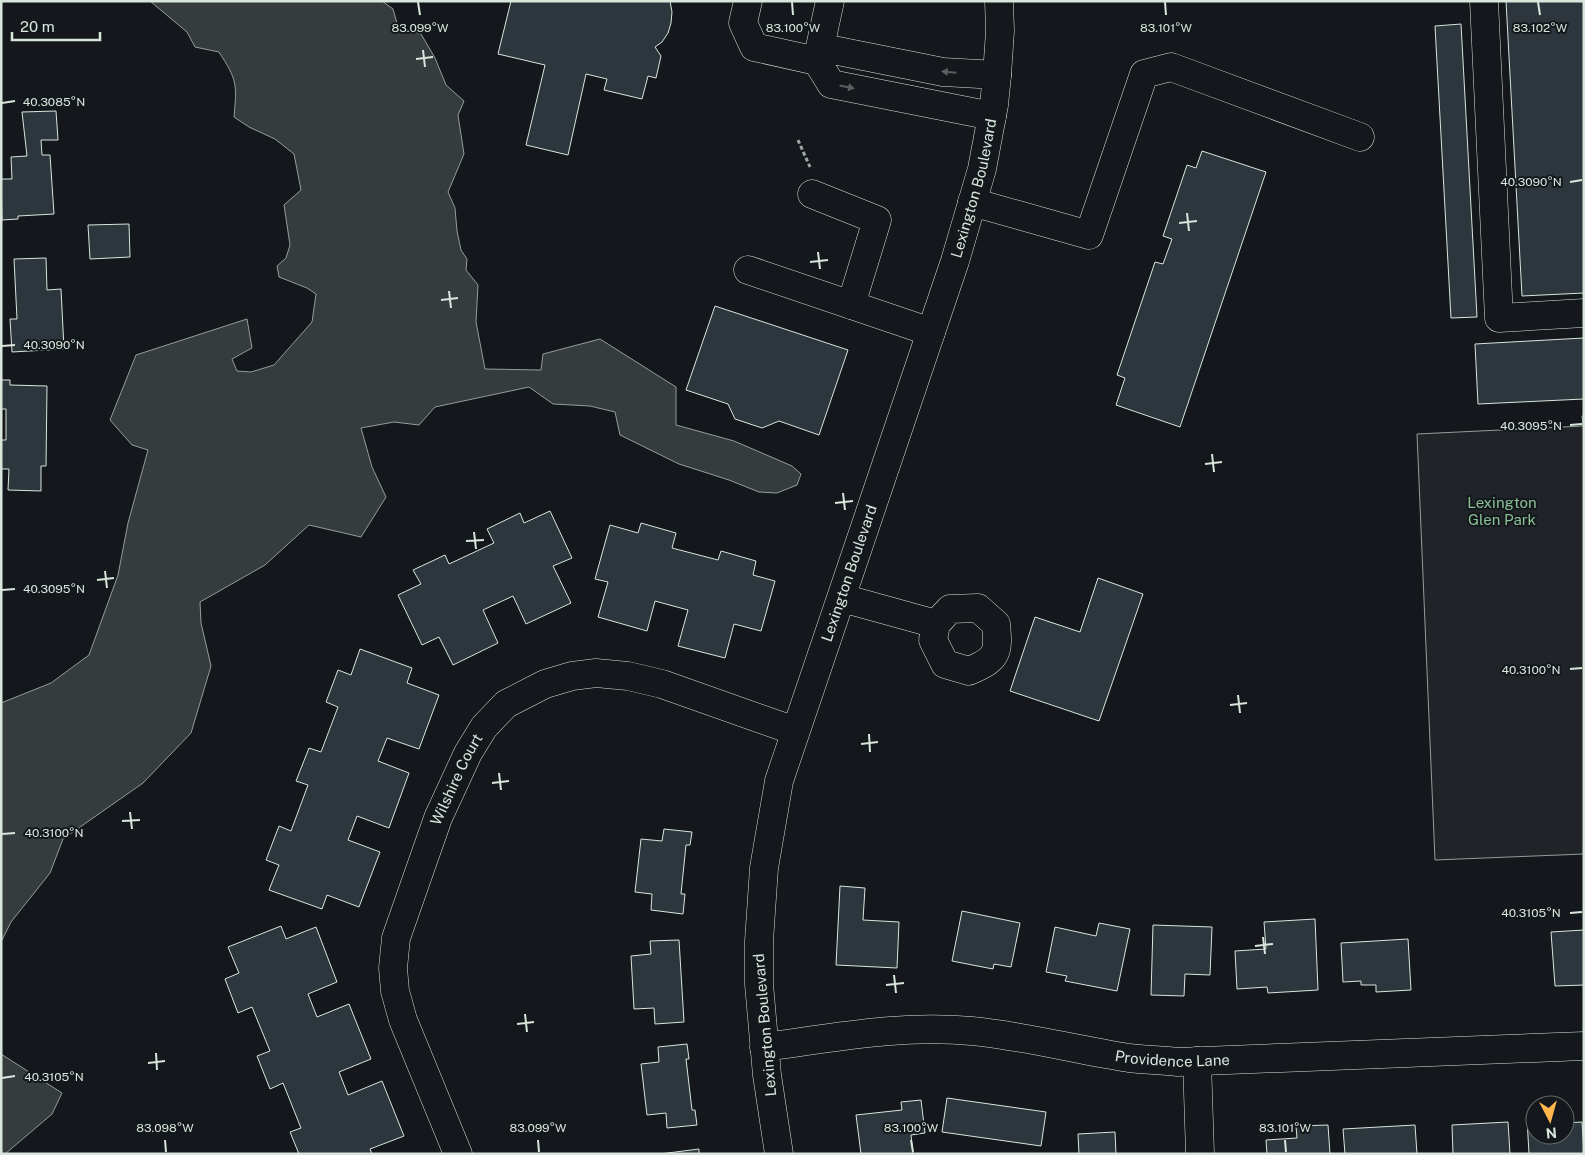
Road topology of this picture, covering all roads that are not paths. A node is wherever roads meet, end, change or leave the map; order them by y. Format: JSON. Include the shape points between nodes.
{"nodes":[{"id":1,"x":748,"y":1,"type":"edge"},
{"id":2,"x":830,"y":1,"type":"edge"},
{"id":3,"x":999,"y":1,"type":"edge"},
{"id":4,"x":1484,"y":1,"type":"edge"},
{"id":5,"x":816,"y":61,"type":"junction"},
{"id":6,"x":997,"y":75,"type":"junction"},
{"id":7,"x":992,"y":116,"type":"junction"},
{"id":8,"x":1360,"y":137,"type":"dead end"},
{"id":9,"x":812,"y":194,"type":"dead end"},
{"id":10,"x":972,"y":202,"type":"junction"},
{"id":11,"x":748,"y":270,"type":"dead end"},
{"id":12,"x":851,"y":304,"type":"junction"},
{"id":13,"x":1584,"y":313,"type":"edge"},
{"id":14,"x":931,"y":332,"type":"junction"},
{"id":15,"x":842,"y":598,"type":"junction"},
{"id":16,"x":936,"y":624,"type":"dead end"},
{"id":17,"x":795,"y":731,"type":"junction"},
{"id":18,"x":764,"y":1046,"type":"junction"},
{"id":19,"x":1584,"y":1046,"type":"edge"},
{"id":20,"x":1197,"y":1061,"type":"junction"},
{"id":21,"x":458,"y":1154,"type":"edge"},
{"id":22,"x":779,"y":1154,"type":"edge"},
{"id":23,"x":1200,"y":1154,"type":"edge"}],
"edges":[{"from":1,"to":5,"type":"street","via":[[743,23],[754,47]]},
{"from":2,"to":5,"type":"street"},
{"from":3,"to":6,"type":"street","name":"Lexington Boulevard"},
{"from":4,"to":13,"type":"street","via":[[1499,318]]},
{"from":6,"to":5,"type":"street","one_way":true,"via":[[943,72],[832,50]]},
{"from":5,"to":7,"type":"street","one_way":true,"via":[[831,84]]},
{"from":6,"to":7,"type":"street","name":"Lexington Boulevard"},
{"from":7,"to":10,"type":"street","name":"Lexington Boulevard"},
{"from":8,"to":10,"type":"street","via":[[1171,67],[1144,74],[1089,235]]},
{"from":9,"to":12,"type":"street","via":[[877,220]]},
{"from":10,"to":14,"type":"street","name":"Lexington Boulevard"},
{"from":11,"to":12,"type":"street"},
{"from":12,"to":14,"type":"street"},
{"from":14,"to":15,"type":"street","name":"Lexington Boulevard"},
{"from":15,"to":16,"type":"street"},
{"from":15,"to":17,"type":"street","name":"Lexington Boulevard"},
{"from":17,"to":18,"type":"street","name":"Lexington Boulevard","via":[[779,781],[764,868],[759,941]]},
{"from":17,"to":21,"type":"street","name":"Wilshire Court","via":[[662,684],[596,673],[544,684],[506,704],[484,727],[468,753],[438,818],[396,938],[393,968],[403,1020]]},
{"from":18,"to":20,"type":"street","name":"Providence Lane","via":[[922,1029],[1012,1036],[1130,1058]]},
{"from":18,"to":22,"type":"street","name":"Lexington Boulevard"},
{"from":19,"to":20,"type":"street","name":"Providence Lane"},
{"from":20,"to":23,"type":"street"}]}
